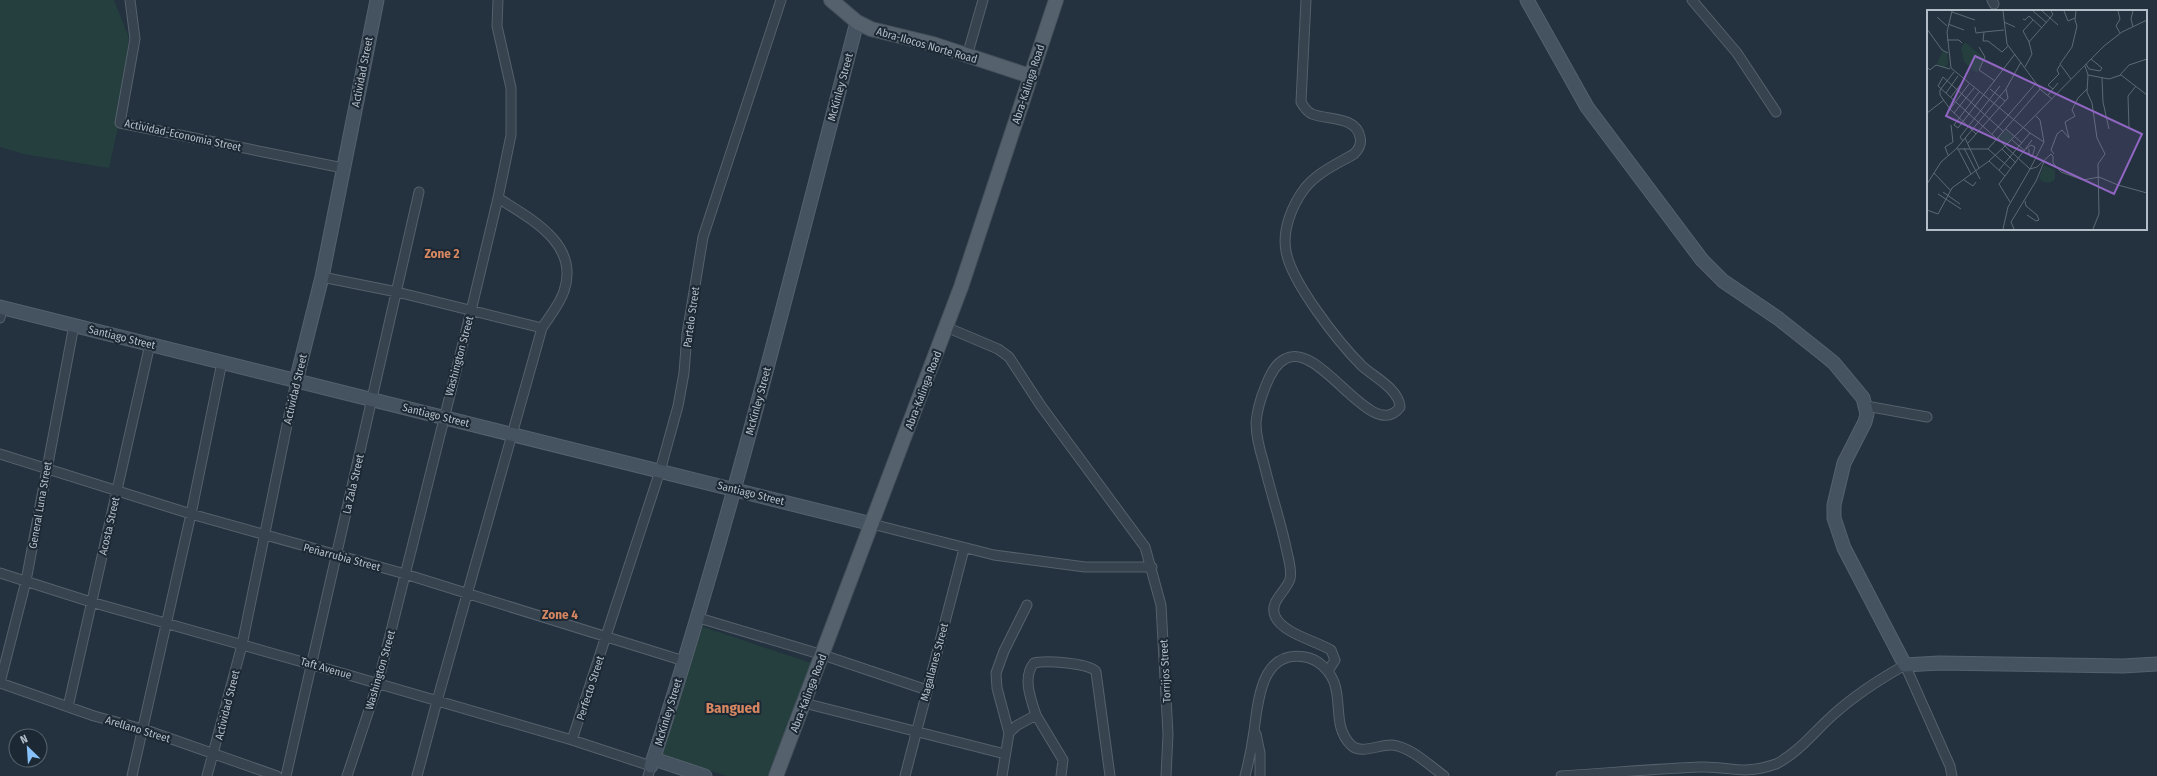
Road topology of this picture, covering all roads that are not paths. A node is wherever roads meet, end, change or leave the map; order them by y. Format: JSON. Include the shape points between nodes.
{"nodes":[{"id":1,"x":130,"y":0,"type":"edge"},
{"id":2,"x":377,"y":0,"type":"edge"},
{"id":3,"x":498,"y":0,"type":"edge"},
{"id":4,"x":781,"y":0,"type":"edge"},
{"id":5,"x":831,"y":0,"type":"edge"},
{"id":6,"x":983,"y":0,"type":"edge"},
{"id":7,"x":1056,"y":0,"type":"edge"},
{"id":8,"x":1306,"y":0,"type":"edge"},
{"id":9,"x":1527,"y":0,"type":"edge"},
{"id":10,"x":1692,"y":0,"type":"edge"},
{"id":11,"x":857,"y":22,"type":"junction"},
{"id":12,"x":967,"y":56,"type":"junction"},
{"id":13,"x":1030,"y":76,"type":"junction"},
{"id":14,"x":1776,"y":112,"type":"dead end"},
{"id":15,"x":343,"y":168,"type":"junction"},
{"id":16,"x":419,"y":192,"type":"dead end"},
{"id":17,"x":498,"y":198,"type":"junction"},
{"id":18,"x":322,"y":277,"type":"junction"},
{"id":19,"x":397,"y":292,"type":"junction"},
{"id":20,"x":1,"y":311,"type":"edge"},
{"id":21,"x":471,"y":311,"type":"junction"},
{"id":22,"x":74,"y":325,"type":"junction"},
{"id":23,"x":542,"y":328,"type":"junction"},
{"id":24,"x":946,"y":328,"type":"junction"},
{"id":25,"x":150,"y":344,"type":"junction"},
{"id":26,"x":222,"y":362,"type":"junction"},
{"id":27,"x":296,"y":381,"type":"junction"},
{"id":28,"x":373,"y":400,"type":"junction"},
{"id":29,"x":1866,"y":406,"type":"junction"},
{"id":30,"x":443,"y":417,"type":"junction"},
{"id":31,"x":1927,"y":417,"type":"dead end"},
{"id":32,"x":513,"y":434,"type":"junction"},
{"id":33,"x":0,"y":454,"type":"edge"},
{"id":34,"x":47,"y":468,"type":"junction"},
{"id":35,"x":660,"y":471,"type":"junction"},
{"id":36,"x":734,"y":489,"type":"junction"},
{"id":37,"x":117,"y":490,"type":"junction"},
{"id":38,"x":191,"y":514,"type":"junction"},
{"id":39,"x":872,"y":524,"type":"junction"},
{"id":40,"x":263,"y":535,"type":"junction"},
{"id":41,"x":964,"y":549,"type":"junction"},
{"id":42,"x":337,"y":556,"type":"junction"},
{"id":43,"x":1152,"y":567,"type":"junction"},
{"id":44,"x":0,"y":572,"type":"edge"},
{"id":45,"x":405,"y":574,"type":"junction"},
{"id":46,"x":26,"y":581,"type":"junction"},
{"id":47,"x":468,"y":593,"type":"junction"},
{"id":48,"x":91,"y":602,"type":"junction"},
{"id":49,"x":1027,"y":605,"type":"dead end"},
{"id":50,"x":699,"y":618,"type":"junction"},
{"id":51,"x":165,"y":623,"type":"junction"},
{"id":52,"x":607,"y":636,"type":"junction"},
{"id":53,"x":242,"y":645,"type":"junction"},
{"id":54,"x":823,"y":655,"type":"junction"},
{"id":55,"x":684,"y":661,"type":"junction"},
{"id":56,"x":312,"y":664,"type":"junction"},
{"id":57,"x":2157,"y":664,"type":"edge"},
{"id":58,"x":1906,"y":665,"type":"junction"},
{"id":59,"x":1328,"y":671,"type":"junction"},
{"id":60,"x":0,"y":683,"type":"edge"},
{"id":61,"x":378,"y":683,"type":"junction"},
{"id":62,"x":927,"y":690,"type":"junction"},
{"id":63,"x":437,"y":701,"type":"junction"},
{"id":64,"x":804,"y":703,"type":"junction"},
{"id":65,"x":68,"y":707,"type":"junction"},
{"id":66,"x":1036,"y":715,"type":"junction"},
{"id":67,"x":143,"y":729,"type":"junction"},
{"id":68,"x":1254,"y":729,"type":"junction"},
{"id":69,"x":916,"y":732,"type":"junction"},
{"id":70,"x":1009,"y":732,"type":"junction"},
{"id":71,"x":572,"y":740,"type":"junction"},
{"id":72,"x":214,"y":754,"type":"junction"},
{"id":73,"x":1005,"y":754,"type":"junction"},
{"id":74,"x":651,"y":767,"type":"edge"},
{"id":75,"x":132,"y":776,"type":"edge"},
{"id":76,"x":207,"y":776,"type":"edge"},
{"id":77,"x":277,"y":776,"type":"edge"},
{"id":78,"x":286,"y":776,"type":"edge"},
{"id":79,"x":347,"y":776,"type":"edge"},
{"id":80,"x":417,"y":776,"type":"edge"},
{"id":81,"x":706,"y":776,"type":"edge"},
{"id":82,"x":776,"y":776,"type":"edge"},
{"id":83,"x":905,"y":776,"type":"edge"},
{"id":84,"x":1002,"y":776,"type":"edge"},
{"id":85,"x":1061,"y":776,"type":"edge"},
{"id":86,"x":1110,"y":776,"type":"edge"},
{"id":87,"x":1166,"y":776,"type":"edge"},
{"id":88,"x":1246,"y":776,"type":"edge"},
{"id":89,"x":1260,"y":776,"type":"edge"},
{"id":90,"x":1444,"y":776,"type":"edge"},
{"id":91,"x":1561,"y":776,"type":"edge"},
{"id":92,"x":1952,"y":776,"type":"edge"}],
"edges":[{"from":1,"to":15,"type":"street","name":"Actividad-Economia Street","via":[[135,39],[120,122]]},
{"from":2,"to":15,"type":"street","name":"Actividad Street"},
{"from":3,"to":17,"type":"street","name":"Washington Street","via":[[497,26],[511,88],[510,134]]},
{"from":4,"to":35,"type":"street","name":"Partelo Street","via":[[703,237],[678,406]]},
{"from":5,"to":11,"type":"main road","name":"Abra-Ilocos Norte Road"},
{"from":6,"to":12,"type":"street"},
{"from":7,"to":13,"type":"main road","name":"Abra-Kalinga Road"},
{"from":8,"to":59,"type":"street","via":[[1301,102],[1311,114],[1354,126],[1361,142],[1354,154],[1317,175],[1305,189],[1288,222],[1286,250],[1291,266],[1307,296],[1334,334],[1351,355],[1392,391],[1400,402],[1400,407],[1392,414],[1370,411],[1317,366],[1299,355],[1290,355],[1273,369],[1258,409],[1257,438],[1291,570],[1290,580],[1275,602],[1276,618],[1288,630],[1331,650],[1335,660]]},
{"from":9,"to":29,"type":"street","via":[[1587,106],[1702,260],[1723,281],[1779,319],[1824,354],[1859,393]]},
{"from":10,"to":14,"type":"street","via":[[1737,53]]},
{"from":11,"to":12,"type":"main road","name":"Abra-Ilocos Norte Road","via":[[871,29],[933,44]]},
{"from":11,"to":36,"type":"street","name":"McKinley Street"},
{"from":12,"to":13,"type":"main road","name":"Abra-Ilocos Norte Road"},
{"from":13,"to":24,"type":"main road","name":"Abra-Kalinga Road"},
{"from":15,"to":18,"type":"street","name":"Actividad Street"},
{"from":16,"to":19,"type":"street","name":"La Zala Street"},
{"from":17,"to":21,"type":"street","name":"Washington Street"},
{"from":17,"to":23,"type":"street","via":[[538,224],[560,245],[565,256],[567,268],[563,293]]},
{"from":18,"to":19,"type":"street"},
{"from":18,"to":27,"type":"street","name":"Actividad Street"},
{"from":19,"to":21,"type":"street"},
{"from":19,"to":28,"type":"street","name":"La Zala Street"},
{"from":20,"to":22,"type":"street","name":"Santiago Street"},
{"from":21,"to":23,"type":"street"},
{"from":21,"to":30,"type":"street","name":"Washington Street"},
{"from":22,"to":25,"type":"street","name":"Santiago Street"},
{"from":22,"to":34,"type":"street","name":"General Luna Street"},
{"from":23,"to":32,"type":"street"},
{"from":24,"to":39,"type":"main road","name":"Abra-Kalinga Road"},
{"from":24,"to":43,"type":"street","name":"Torrijos Street","via":[[998,349],[1009,357],[1041,406],[1138,536]]},
{"from":25,"to":26,"type":"street","name":"Santiago Street"},
{"from":25,"to":37,"type":"street","name":"Acosta Street"},
{"from":26,"to":27,"type":"street","name":"Santiago Street"},
{"from":26,"to":38,"type":"street"},
{"from":27,"to":28,"type":"street","name":"Santiago Street"},
{"from":27,"to":40,"type":"street","name":"Actividad Street"},
{"from":28,"to":30,"type":"street","name":"Santiago Street"},
{"from":28,"to":42,"type":"street","name":"La Zala Street"},
{"from":29,"to":31,"type":"street"},
{"from":29,"to":58,"type":"street","via":[[1865,422],[1842,470],[1834,504],[1834,518],[1844,548]]},
{"from":30,"to":32,"type":"street","name":"Santiago Street"},
{"from":30,"to":45,"type":"street","name":"Washington Street"},
{"from":32,"to":35,"type":"street","name":"Santiago Street"},
{"from":32,"to":47,"type":"street"},
{"from":33,"to":34,"type":"street","name":"Peñarrubia Street"},
{"from":34,"to":37,"type":"street","name":"Peñarrubia Street"},
{"from":34,"to":46,"type":"street","name":"General Luna Street"},
{"from":35,"to":36,"type":"street","name":"Santiago Street"},
{"from":35,"to":52,"type":"street","name":"Partelo Street"},
{"from":36,"to":39,"type":"street","name":"Santiago Street"},
{"from":36,"to":50,"type":"street","name":"McKinley Street"},
{"from":37,"to":38,"type":"street","name":"Peñarrubia Street"},
{"from":37,"to":48,"type":"street","name":"Acosta Street"},
{"from":38,"to":40,"type":"street","name":"Peñarrubia Street"},
{"from":38,"to":51,"type":"street"},
{"from":39,"to":41,"type":"street"},
{"from":39,"to":54,"type":"main road","name":"Abra-Kalinga Road"},
{"from":40,"to":42,"type":"street","name":"Peñarrubia Street"},
{"from":40,"to":53,"type":"street","name":"Actividad Street"},
{"from":41,"to":43,"type":"street","via":[[1085,566]]},
{"from":41,"to":62,"type":"street","name":"Magallanes Street"},
{"from":42,"to":45,"type":"street","name":"Peñarrubia Street"},
{"from":42,"to":56,"type":"street","name":"La Zala Street"},
{"from":43,"to":87,"type":"street","name":"Torrijos Street","via":[[1161,605],[1163,631],[1168,734]]},
{"from":44,"to":46,"type":"street","name":"Taft Avenue"},
{"from":45,"to":47,"type":"street","name":"Peñarrubia Street"},
{"from":45,"to":61,"type":"street","name":"Washington Street"},
{"from":46,"to":48,"type":"street","name":"Taft Avenue"},
{"from":46,"to":60,"type":"street","name":"General Luna Street"},
{"from":47,"to":52,"type":"street","name":"Peñarrubia Street"},
{"from":47,"to":63,"type":"street"},
{"from":48,"to":51,"type":"street","name":"Taft Avenue"},
{"from":48,"to":65,"type":"street","name":"Acosta Street"},
{"from":49,"to":70,"type":"street","via":[[996,673],[997,688]]},
{"from":50,"to":54,"type":"street"},
{"from":50,"to":55,"type":"street","name":"McKinley Street"},
{"from":51,"to":53,"type":"street","name":"Taft Avenue"},
{"from":51,"to":67,"type":"street"},
{"from":52,"to":55,"type":"street","name":"Peñarrubia Street"},
{"from":52,"to":71,"type":"street","name":"Perfecto Street"},
{"from":53,"to":56,"type":"street","name":"Taft Avenue"},
{"from":53,"to":72,"type":"street","name":"Actividad Street"},
{"from":54,"to":62,"type":"street"},
{"from":54,"to":64,"type":"main road","name":"Abra-Kalinga Road"},
{"from":55,"to":74,"type":"street","name":"McKinley Street"},
{"from":56,"to":61,"type":"street","name":"Taft Avenue"},
{"from":56,"to":78,"type":"street","name":"La Zala Street"},
{"from":57,"to":58,"type":"street"},
{"from":58,"to":91,"type":"street","via":[[1859,694],[1777,764],[1760,771],[1746,775],[1704,767]]},
{"from":58,"to":92,"type":"street"},
{"from":59,"to":68,"type":"street","via":[[1311,658],[1301,656],[1280,661],[1266,677],[1260,690]]},
{"from":59,"to":90,"type":"street","via":[[1334,682],[1341,730],[1352,746],[1359,749],[1385,745],[1402,747]]},
{"from":60,"to":65,"type":"street","name":"Arellano Street"},
{"from":61,"to":63,"type":"street","name":"Taft Avenue"},
{"from":61,"to":79,"type":"street","name":"Washington Street"},
{"from":62,"to":69,"type":"street","name":"Magallanes Street"},
{"from":63,"to":71,"type":"street","name":"Taft Avenue"},
{"from":63,"to":80,"type":"street"},
{"from":64,"to":69,"type":"street"},
{"from":64,"to":82,"type":"main road","name":"Abra-Kalinga Road"},
{"from":65,"to":67,"type":"street","name":"Arellano Street"},
{"from":66,"to":70,"type":"street"},
{"from":66,"to":85,"type":"street","via":[[1063,760]]},
{"from":66,"to":86,"type":"street","via":[[1030,697],[1029,676],[1034,664],[1046,662],[1094,668],[1107,741]]},
{"from":67,"to":72,"type":"street","name":"Arellano Street"},
{"from":67,"to":75,"type":"street"},
{"from":68,"to":88,"type":"street"},
{"from":68,"to":89,"type":"street","via":[[1260,753]]},
{"from":69,"to":73,"type":"street"},
{"from":69,"to":83,"type":"street","name":"Magallanes Street"},
{"from":70,"to":73,"type":"street"},
{"from":71,"to":74,"type":"street","name":"Taft Avenue"},
{"from":72,"to":76,"type":"street","name":"Actividad Street"},
{"from":72,"to":77,"type":"street","name":"Arellano Street"},
{"from":73,"to":84,"type":"street"},
{"from":74,"to":81,"type":"street","name":"Taft Avenue"}]}
